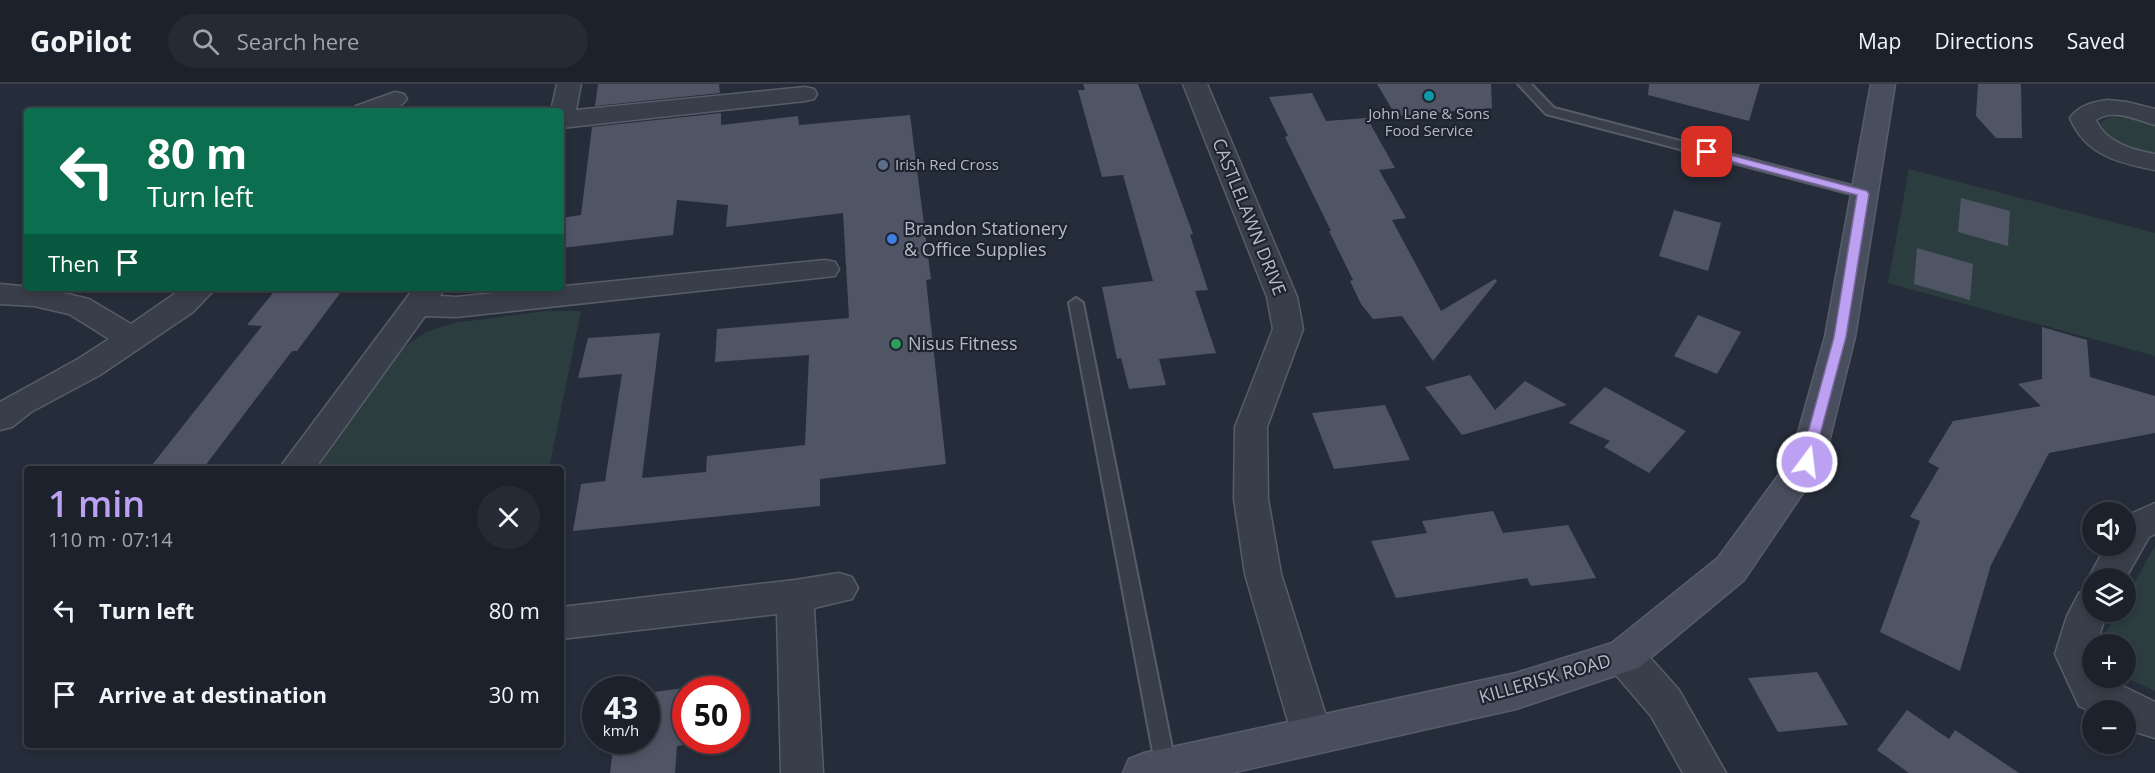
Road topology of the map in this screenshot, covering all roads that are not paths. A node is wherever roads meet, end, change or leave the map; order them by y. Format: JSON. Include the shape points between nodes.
{"nodes":[{"id":1,"x":569,"y":84,"type":"edge"},
{"id":2,"x":1195,"y":84,"type":"edge"},
{"id":3,"x":1524,"y":84,"type":"edge"},
{"id":4,"x":1883,"y":84,"type":"edge"},
{"id":5,"x":2134,"y":84,"type":"edge"},
{"id":6,"x":805,"y":94,"type":"dead end"},
{"id":7,"x":395,"y":99,"type":"dead end"},
{"id":8,"x":372,"y":108,"type":"edge"},
{"id":9,"x":564,"y":108,"type":"edge"},
{"id":10,"x":2147,"y":115,"type":"edge"},
{"id":11,"x":564,"y":120,"type":"edge"},
{"id":12,"x":2155,"y":162,"type":"edge"},
{"id":13,"x":1863,"y":194,"type":"junction"},
{"id":14,"x":825,"y":269,"type":"dead end"},
{"id":15,"x":198,"y":291,"type":"edge"},
{"id":16,"x":0,"y":294,"type":"edge"},
{"id":17,"x":423,"y":297,"type":"edge"},
{"id":18,"x":1076,"y":303,"type":"dead end"},
{"id":19,"x":131,"y":338,"type":"junction"},
{"id":20,"x":0,"y":418,"type":"edge"},
{"id":21,"x":298,"y":466,"type":"edge"},
{"id":22,"x":2155,"y":518,"type":"edge"},
{"id":23,"x":2136,"y":526,"type":"edge"},
{"id":24,"x":839,"y":588,"type":"dead end"},
{"id":25,"x":795,"y":596,"type":"junction"},
{"id":26,"x":2084,"y":622,"type":"edge"},
{"id":27,"x":564,"y":623,"type":"edge"},
{"id":28,"x":1624,"y":656,"type":"junction"},
{"id":29,"x":2155,"y":720,"type":"edge"},
{"id":30,"x":1312,"y":735,"type":"junction"},
{"id":31,"x":1155,"y":771,"type":"edge"},
{"id":32,"x":802,"y":773,"type":"edge"},
{"id":33,"x":1705,"y":773,"type":"edge"}],
"edges":[{"from":1,"to":9,"type":"street"},
{"from":2,"to":30,"type":"street","name":"CASTLELAWN DRIVE","via":[[1282,297],[1288,329],[1251,427],[1251,499],[1263,574]]},
{"from":3,"to":13,"type":"lane","via":[[1550,111]]},
{"from":4,"to":13,"type":"main road","name":"KILLERISK ROAD"},
{"from":5,"to":10,"type":"street"},
{"from":6,"to":11,"type":"street"},
{"from":7,"to":8,"type":"street"},
{"from":10,"to":12,"type":"street","via":[[2099,108],[2083,118],[2086,130],[2096,140],[2111,149]]},
{"from":13,"to":28,"type":"main road","name":"KILLERISK ROAD","via":[[1840,337],[1807,462],[1731,569]]},
{"from":14,"to":17,"type":"street","via":[[456,307]]},
{"from":15,"to":19,"type":"street"},
{"from":16,"to":19,"type":"street","via":[[34,296],[78,306]]},
{"from":17,"to":21,"type":"street"},
{"from":18,"to":31,"type":"lane"},
{"from":19,"to":20,"type":"street"},
{"from":22,"to":23,"type":"street"},
{"from":24,"to":25,"type":"street"},
{"from":25,"to":27,"type":"street"},
{"from":25,"to":32,"type":"street"},
{"from":26,"to":29,"type":"street","via":[[2074,654],[2093,693]]},
{"from":28,"to":30,"type":"main road","name":"KILLERISK ROAD","via":[[1516,691]]},
{"from":28,"to":33,"type":"street","via":[[1665,703]]},
{"from":30,"to":31,"type":"main road","name":"KILLERISK ROAD"}]}
